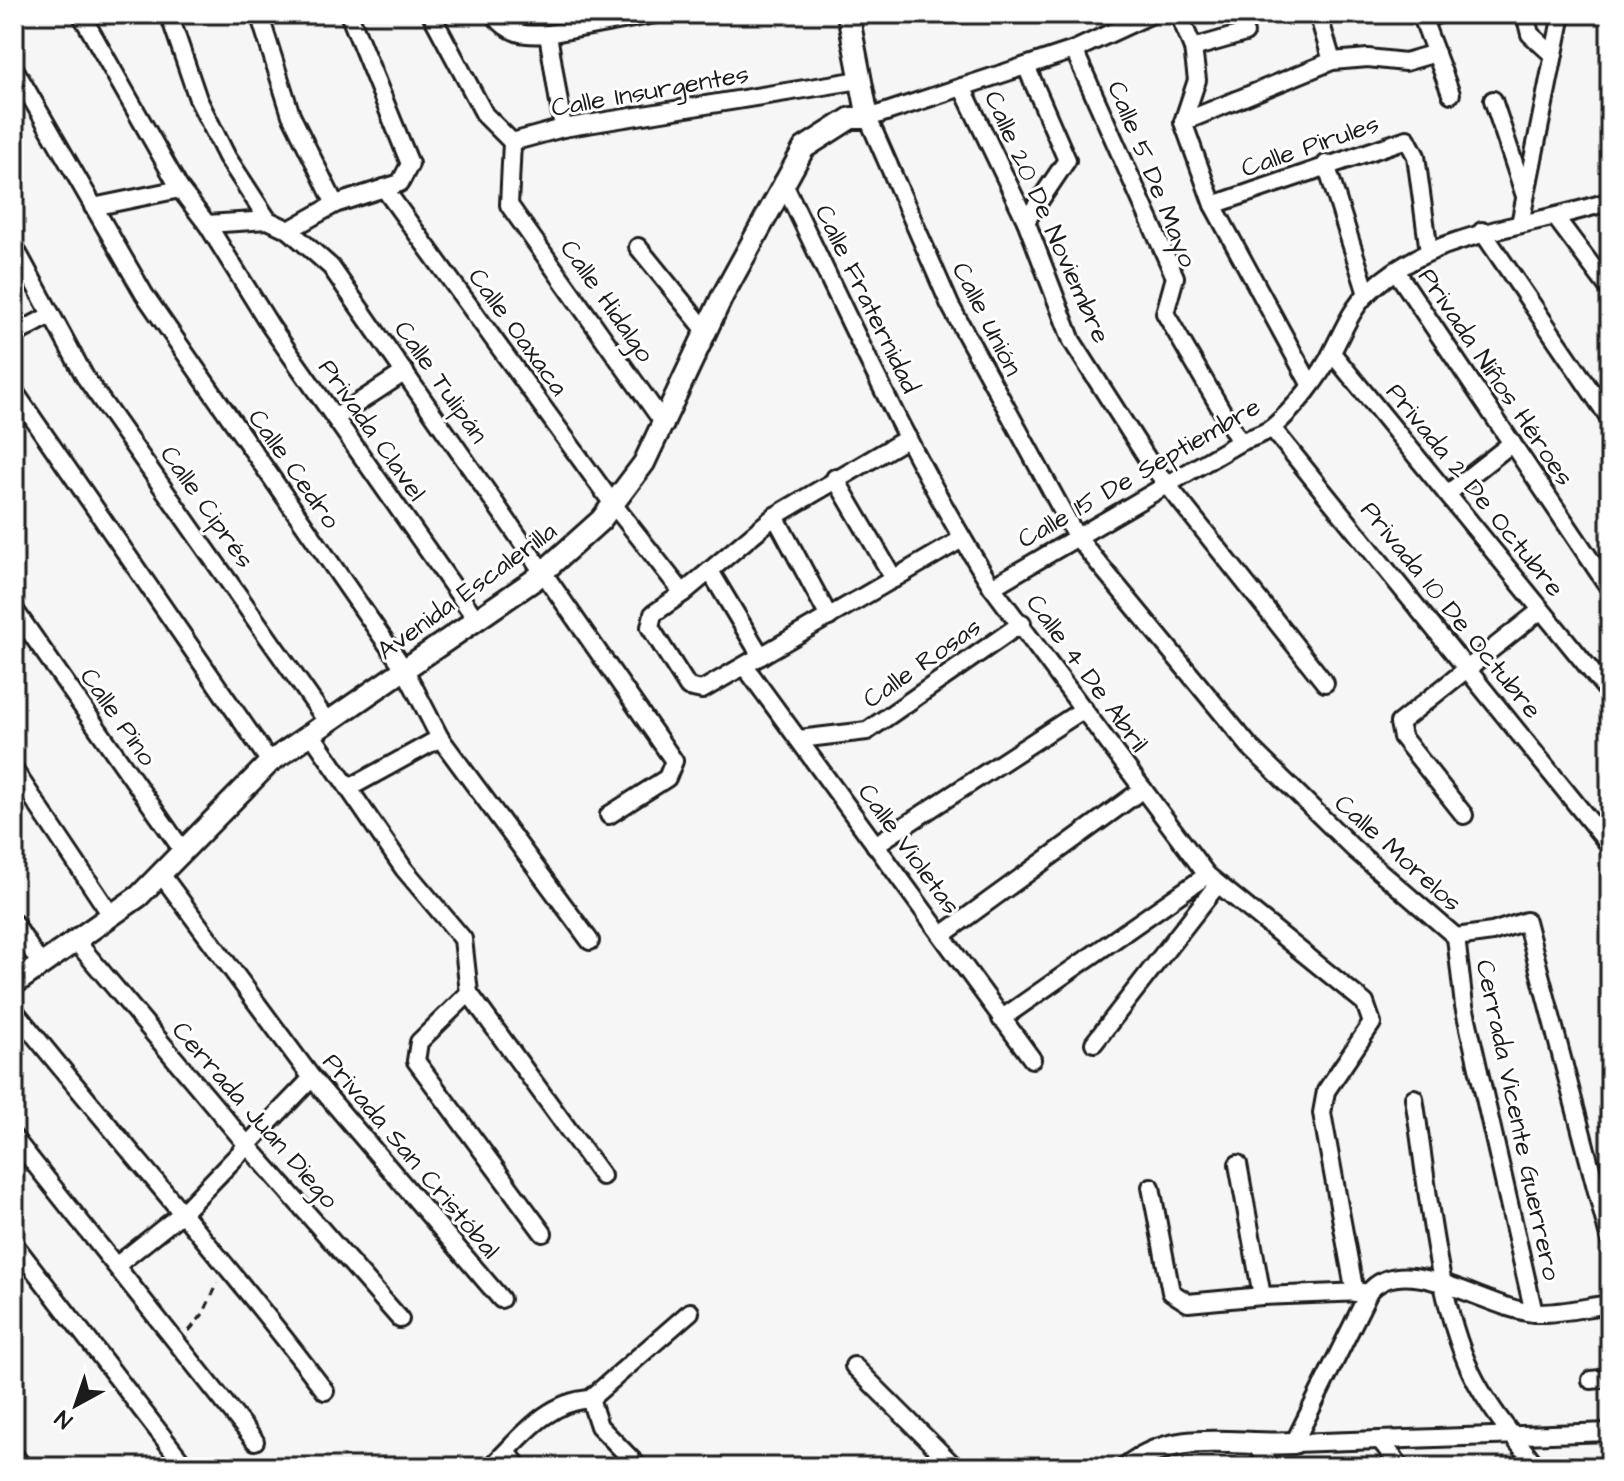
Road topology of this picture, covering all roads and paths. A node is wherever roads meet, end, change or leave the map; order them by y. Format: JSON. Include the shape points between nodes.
{"nodes":[{"id":1,"x":81,"y":14,"type":"edge"},
{"id":2,"x":169,"y":14,"type":"edge"},
{"id":3,"x":266,"y":14,"type":"edge"},
{"id":4,"x":349,"y":14,"type":"edge"},
{"id":5,"x":431,"y":14,"type":"edge"},
{"id":6,"x":493,"y":14,"type":"edge"},
{"id":7,"x":655,"y":14,"type":"edge"},
{"id":8,"x":848,"y":14,"type":"edge"},
{"id":9,"x":1152,"y":14,"type":"edge"},
{"id":10,"x":1179,"y":14,"type":"edge"},
{"id":11,"x":1318,"y":14,"type":"edge"},
{"id":12,"x":1525,"y":14,"type":"edge"},
{"id":13,"x":1562,"y":14,"type":"edge"},
{"id":14,"x":1428,"y":16,"type":"edge"},
{"id":15,"x":1245,"y":33,"type":"dead end"},
{"id":16,"x":548,"y":34,"type":"junction"},
{"id":17,"x":1193,"y":48,"type":"junction"},
{"id":18,"x":1074,"y":50,"type":"junction"},
{"id":19,"x":1436,"y":53,"type":"junction"},
{"id":20,"x":1553,"y":55,"type":"junction"},
{"id":21,"x":1332,"y":61,"type":"junction"},
{"id":22,"x":1026,"y":66,"type":"junction"},
{"id":23,"x":14,"y":68,"type":"edge"},
{"id":24,"x":860,"y":80,"type":"junction"},
{"id":25,"x":962,"y":87,"type":"junction"},
{"id":26,"x":1451,"y":94,"type":"dead end"},
{"id":27,"x":1493,"y":100,"type":"dead end"},
{"id":28,"x":868,"y":118,"type":"junction"},
{"id":29,"x":1183,"y":122,"type":"junction"},
{"id":30,"x":563,"y":128,"type":"junction"},
{"id":31,"x":512,"y":142,"type":"junction"},
{"id":32,"x":1326,"y":164,"type":"junction"},
{"id":33,"x":783,"y":182,"type":"junction"},
{"id":34,"x":392,"y":186,"type":"junction"},
{"id":35,"x":180,"y":189,"type":"junction"},
{"id":36,"x":1525,"y":197,"type":"junction"},
{"id":37,"x":1610,"y":201,"type":"edge"},
{"id":38,"x":335,"y":204,"type":"junction"},
{"id":39,"x":1213,"y":205,"type":"junction"},
{"id":40,"x":93,"y":207,"type":"junction"},
{"id":41,"x":1556,"y":218,"type":"junction"},
{"id":42,"x":268,"y":220,"type":"junction"},
{"id":43,"x":1026,"y":221,"type":"junction"},
{"id":44,"x":207,"y":224,"type":"junction"},
{"id":45,"x":1520,"y":224,"type":"junction"},
{"id":46,"x":289,"y":230,"type":"junction"},
{"id":47,"x":1482,"y":231,"type":"junction"},
{"id":48,"x":14,"y":246,"type":"edge"},
{"id":49,"x":638,"y":247,"type":"dead end"},
{"id":50,"x":1429,"y":252,"type":"junction"},
{"id":51,"x":1396,"y":271,"type":"junction"},
{"id":52,"x":1610,"y":290,"type":"edge"},
{"id":53,"x":1367,"y":294,"type":"junction"},
{"id":54,"x":51,"y":315,"type":"junction"},
{"id":55,"x":707,"y":332,"type":"junction"},
{"id":56,"x":14,"y":335,"type":"edge"},
{"id":57,"x":1332,"y":353,"type":"junction"},
{"id":58,"x":405,"y":372,"type":"junction"},
{"id":59,"x":1310,"y":384,"type":"junction"},
{"id":60,"x":14,"y":391,"type":"edge"},
{"id":61,"x":335,"y":418,"type":"junction"},
{"id":62,"x":1610,"y":419,"type":"edge"},
{"id":63,"x":665,"y":425,"type":"junction"},
{"id":64,"x":1272,"y":428,"type":"junction"},
{"id":65,"x":908,"y":438,"type":"junction"},
{"id":66,"x":1240,"y":442,"type":"junction"},
{"id":67,"x":1512,"y":443,"type":"junction"},
{"id":68,"x":835,"y":478,"type":"junction"},
{"id":69,"x":1168,"y":486,"type":"junction"},
{"id":70,"x":1447,"y":494,"type":"junction"},
{"id":71,"x":613,"y":504,"type":"junction"},
{"id":72,"x":775,"y":516,"type":"junction"},
{"id":73,"x":1076,"y":536,"type":"junction"},
{"id":74,"x":962,"y":539,"type":"junction"},
{"id":75,"x":545,"y":570,"type":"junction"},
{"id":76,"x":710,"y":571,"type":"junction"},
{"id":77,"x":894,"y":579,"type":"junction"},
{"id":78,"x":992,"y":587,"type":"junction"},
{"id":79,"x":1610,"y":589,"type":"edge"},
{"id":80,"x":683,"y":593,"type":"junction"},
{"id":81,"x":14,"y":609,"type":"edge"},
{"id":82,"x":1541,"y":610,"type":"junction"},
{"id":83,"x":829,"y":617,"type":"junction"},
{"id":84,"x":476,"y":619,"type":"junction"},
{"id":85,"x":1022,"y":623,"type":"junction"},
{"id":86,"x":761,"y":656,"type":"junction"},
{"id":87,"x":746,"y":668,"type":"junction"},
{"id":88,"x":405,"y":670,"type":"junction"},
{"id":89,"x":1469,"y":670,"type":"junction"},
{"id":90,"x":1325,"y":683,"type":"dead end"},
{"id":91,"x":1610,"y":694,"type":"edge"},
{"id":92,"x":1084,"y":709,"type":"junction"},
{"id":93,"x":320,"y":729,"type":"junction"},
{"id":94,"x":440,"y":738,"type":"junction"},
{"id":95,"x":799,"y":739,"type":"junction"},
{"id":96,"x":270,"y":762,"type":"junction"},
{"id":97,"x":14,"y":770,"type":"edge"},
{"id":98,"x":349,"y":788,"type":"junction"},
{"id":99,"x":1143,"y":789,"type":"junction"},
{"id":100,"x":609,"y":815,"type":"dead end"},
{"id":101,"x":1464,"y":815,"type":"dead end"},
{"id":102,"x":875,"y":845,"type":"junction"},
{"id":103,"x":1610,"y":846,"type":"edge"},
{"id":104,"x":183,"y":851,"type":"junction"},
{"id":105,"x":161,"y":874,"type":"junction"},
{"id":106,"x":1212,"y":880,"type":"junction"},
{"id":107,"x":111,"y":915,"type":"junction"},
{"id":108,"x":14,"y":923,"type":"edge"},
{"id":109,"x":942,"y":935,"type":"junction"},
{"id":110,"x":1456,"y":937,"type":"junction"},
{"id":111,"x":75,"y":940,"type":"junction"},
{"id":112,"x":590,"y":941,"type":"dead end"},
{"id":113,"x":41,"y":965,"type":"junction"},
{"id":114,"x":14,"y":984,"type":"edge"},
{"id":115,"x":469,"y":993,"type":"junction"},
{"id":116,"x":14,"y":1010,"type":"edge"},
{"id":117,"x":1001,"y":1019,"type":"junction"},
{"id":118,"x":1094,"y":1043,"type":"dead end"},
{"id":119,"x":1032,"y":1059,"type":"dead end"},
{"id":120,"x":312,"y":1078,"type":"junction"},
{"id":121,"x":1414,"y":1098,"type":"dead end"},
{"id":122,"x":14,"y":1138,"type":"edge"},
{"id":123,"x":248,"y":1146,"type":"junction"},
{"id":124,"x":1238,"y":1164,"type":"dead end"},
{"id":125,"x":602,"y":1176,"type":"dead end"},
{"id":126,"x":1151,"y":1187,"type":"dead end"},
{"id":127,"x":181,"y":1214,"type":"junction"},
{"id":128,"x":543,"y":1233,"type":"dead end"},
{"id":129,"x":1610,"y":1241,"type":"edge"},
{"id":130,"x":14,"y":1244,"type":"edge"},
{"id":131,"x":224,"y":1260,"type":"junction"},
{"id":132,"x":117,"y":1265,"type":"junction"},
{"id":133,"x":1445,"y":1285,"type":"junction"},
{"id":134,"x":1362,"y":1292,"type":"junction"},
{"id":135,"x":1262,"y":1296,"type":"junction"},
{"id":136,"x":501,"y":1299,"type":"dead end"},
{"id":137,"x":1610,"y":1304,"type":"edge"},
{"id":138,"x":690,"y":1312,"type":"dead end"},
{"id":139,"x":1534,"y":1313,"type":"junction"},
{"id":140,"x":400,"y":1319,"type":"dead end"},
{"id":141,"x":178,"y":1342,"type":"junction"},
{"id":142,"x":854,"y":1366,"type":"dead end"},
{"id":143,"x":1610,"y":1378,"type":"edge"},
{"id":144,"x":1591,"y":1380,"type":"dead end"},
{"id":145,"x":325,"y":1391,"type":"dead end"},
{"id":146,"x":590,"y":1399,"type":"junction"},
{"id":147,"x":1610,"y":1432,"type":"edge"},
{"id":148,"x":1512,"y":1436,"type":"junction"},
{"id":149,"x":1380,"y":1440,"type":"junction"},
{"id":150,"x":255,"y":1441,"type":"dead end"},
{"id":151,"x":1294,"y":1443,"type":"junction"},
{"id":152,"x":1256,"y":1446,"type":"junction"},
{"id":153,"x":507,"y":1452,"type":"junction"},
{"id":154,"x":14,"y":1455,"type":"edge"},
{"id":155,"x":1133,"y":1465,"type":"edge"},
{"id":156,"x":23,"y":1467,"type":"edge"},
{"id":157,"x":186,"y":1467,"type":"edge"},
{"id":158,"x":491,"y":1467,"type":"edge"},
{"id":159,"x":519,"y":1467,"type":"edge"},
{"id":160,"x":639,"y":1467,"type":"edge"},
{"id":161,"x":955,"y":1467,"type":"edge"},
{"id":162,"x":1272,"y":1467,"type":"edge"},
{"id":163,"x":1401,"y":1467,"type":"edge"},
{"id":164,"x":1537,"y":1467,"type":"edge"}],
"edges":[{"from":1,"to":35,"type":"street","name":"Privada Clavel"},
{"from":2,"to":42,"type":"street","via":[[198,99]]},
{"from":3,"to":38,"type":"street","via":[[262,23],[291,115]]},
{"from":4,"to":34,"type":"street","via":[[410,164]]},
{"from":5,"to":31,"type":"street","via":[[485,115]]},
{"from":6,"to":16,"type":"street","via":[[509,31]]},
{"from":7,"to":16,"type":"street"},
{"from":8,"to":24,"type":"main road"},
{"from":9,"to":18,"type":"street"},
{"from":10,"to":17,"type":"street"},
{"from":11,"to":21,"type":"street"},
{"from":12,"to":20,"type":"street","via":[[1530,34]]},
{"from":13,"to":20,"type":"street"},
{"from":14,"to":19,"type":"street"},
{"from":15,"to":17,"type":"street"},
{"from":16,"to":30,"type":"street"},
{"from":17,"to":29,"type":"street","via":[[1197,80]]},
{"from":18,"to":22,"type":"street"},
{"from":18,"to":66,"type":"street","name":"Calle 5 De Mayo","via":[[1175,277],[1165,313]]},
{"from":19,"to":21,"type":"street","via":[[1405,62]]},
{"from":19,"to":26,"type":"street"},
{"from":20,"to":36,"type":"street"},
{"from":21,"to":29,"type":"street"},
{"from":22,"to":25,"type":"street"},
{"from":22,"to":43,"type":"street","via":[[1067,160]]},
{"from":23,"to":40,"type":"street","name":"Calle Cedro"},
{"from":24,"to":28,"type":"main road"},
{"from":24,"to":30,"type":"street","name":"Calle Insurgentes"},
{"from":25,"to":28,"type":"street"},
{"from":25,"to":43,"type":"street","name":"Calle 20 De Noviembre"},
{"from":27,"to":36,"type":"street"},
{"from":28,"to":33,"type":"main road","name":"Avenida Escalerilla","via":[[851,118],[804,148]]},
{"from":28,"to":73,"type":"street","name":"Calle Unión","via":[[950,305]]},
{"from":29,"to":39,"type":"street"},
{"from":30,"to":31,"type":"street","name":"Calle Insurgentes"},
{"from":31,"to":63,"type":"street","name":"Calle Hidalgo","via":[[509,205]]},
{"from":32,"to":39,"type":"street","name":"Calle Pirules"},
{"from":32,"to":50,"type":"street","name":"Calle Pirules","via":[[1382,145],[1411,142]]},
{"from":32,"to":53,"type":"street"},
{"from":33,"to":55,"type":"main road","name":"Avenida Escalerilla"},
{"from":33,"to":65,"type":"street","name":"Calle Fraternidad"},
{"from":34,"to":38,"type":"street"},
{"from":34,"to":71,"type":"street","name":"Calle Oaxaca"},
{"from":35,"to":40,"type":"street"},
{"from":35,"to":44,"type":"street","name":"Privada Clavel"},
{"from":36,"to":45,"type":"street"},
{"from":37,"to":41,"type":"street"},
{"from":38,"to":46,"type":"street"},
{"from":39,"to":59,"type":"street"},
{"from":40,"to":88,"type":"street","name":"Calle Cedro","via":[[144,294]]},
{"from":41,"to":45,"type":"street"},
{"from":41,"to":52,"type":"street"},
{"from":42,"to":44,"type":"street"},
{"from":42,"to":46,"type":"street","name":"Calle Tulipán"},
{"from":43,"to":69,"type":"street","name":"Calle 20 De Noviembre","via":[[1072,341]]},
{"from":44,"to":61,"type":"street","name":"Privada Clavel"},
{"from":45,"to":47,"type":"street"},
{"from":46,"to":58,"type":"street","name":"Calle Tulipán","via":[[331,267]]},
{"from":47,"to":50,"type":"street"},
{"from":47,"to":62,"type":"street"},
{"from":48,"to":54,"type":"street","name":"Calle Ciprés"},
{"from":49,"to":55,"type":"street"},
{"from":50,"to":51,"type":"street","name":"Calle 15 De Septiembre"},
{"from":51,"to":53,"type":"street","name":"Calle 15 De Septiembre"},
{"from":51,"to":67,"type":"street","name":"Privada Niños Héroes"},
{"from":53,"to":57,"type":"street","name":"Calle 15 De Septiembre"},
{"from":54,"to":56,"type":"street"},
{"from":54,"to":93,"type":"street","name":"Calle Ciprés","via":[[85,377]]},
{"from":55,"to":63,"type":"main road","name":"Avenida Escalerilla"},
{"from":57,"to":59,"type":"street","name":"Calle 15 De Septiembre"},
{"from":57,"to":70,"type":"street","name":"Privada 2 De Octubre"},
{"from":58,"to":61,"type":"street"},
{"from":58,"to":75,"type":"street","name":"Calle Tulipán"},
{"from":59,"to":64,"type":"street","name":"Calle 15 De Septiembre"},
{"from":60,"to":96,"type":"street"},
{"from":61,"to":84,"type":"street","name":"Privada Clavel"},
{"from":63,"to":71,"type":"main road","name":"Avenida Escalerilla"},
{"from":64,"to":66,"type":"street","name":"Calle 15 De Septiembre"},
{"from":64,"to":89,"type":"street","name":"Privada 10 De Octubre"},
{"from":65,"to":68,"type":"street"},
{"from":65,"to":74,"type":"street","name":"Calle 4 De Abril"},
{"from":66,"to":69,"type":"street","name":"Calle 15 De Septiembre"},
{"from":67,"to":70,"type":"street"},
{"from":67,"to":79,"type":"street","name":"Privada Niños Héroes"},
{"from":68,"to":72,"type":"street"},
{"from":68,"to":77,"type":"street"},
{"from":69,"to":73,"type":"street","name":"Calle 15 De Septiembre"},
{"from":69,"to":90,"type":"street","name":"Calle 20 De Noviembre"},
{"from":70,"to":82,"type":"street","name":"Privada 2 De Octubre"},
{"from":71,"to":75,"type":"main road","name":"Avenida Escalerilla"},
{"from":71,"to":80,"type":"street","name":"Calle Oaxaca"},
{"from":72,"to":76,"type":"street"},
{"from":72,"to":83,"type":"street"},
{"from":73,"to":78,"type":"street","name":"Calle 15 De Septiembre"},
{"from":73,"to":110,"type":"street","name":"Calle Morelos","via":[[1250,747],[1354,849]]},
{"from":74,"to":77,"type":"street"},
{"from":74,"to":78,"type":"street","name":"Calle 4 De Abril"},
{"from":75,"to":84,"type":"main road","name":"Avenida Escalerilla"},
{"from":75,"to":100,"type":"street","name":"Calle Tulipán","via":[[674,761],[667,778]]},
{"from":76,"to":80,"type":"street"},
{"from":76,"to":86,"type":"street"},
{"from":77,"to":83,"type":"street"},
{"from":78,"to":85,"type":"street","name":"Calle 4 De Abril"},
{"from":80,"to":87,"type":"street","via":[[653,614],[650,627],[688,687],[702,690]]},
{"from":81,"to":104,"type":"street","name":"Calle Pino"},
{"from":82,"to":89,"type":"street"},
{"from":82,"to":91,"type":"street","name":"Privada 2 De Octubre"},
{"from":83,"to":86,"type":"street"},
{"from":84,"to":88,"type":"main road","name":"Avenida Escalerilla"},
{"from":85,"to":92,"type":"street","name":"Calle 4 De Abril"},
{"from":85,"to":95,"type":"street","name":"Calle Rosas","via":[[867,731]]},
{"from":86,"to":87,"type":"street"},
{"from":87,"to":95,"type":"street","name":"Calle Violetas"},
{"from":88,"to":93,"type":"main road","name":"Avenida Escalerilla"},
{"from":88,"to":94,"type":"street","name":"Calle Cedro"},
{"from":89,"to":101,"type":"street","via":[[1399,723],[1402,737]]},
{"from":89,"to":103,"type":"street","name":"Privada 10 De Octubre"},
{"from":92,"to":99,"type":"street","name":"Calle 4 De Abril"},
{"from":92,"to":102,"type":"street"},
{"from":93,"to":96,"type":"main road","name":"Avenida Escalerilla"},
{"from":93,"to":98,"type":"street","name":"Calle Ciprés"},
{"from":94,"to":98,"type":"street"},
{"from":94,"to":112,"type":"street","name":"Calle Cedro"},
{"from":95,"to":102,"type":"street","name":"Calle Violetas"},
{"from":96,"to":104,"type":"main road","name":"Avenida Escalerilla"},
{"from":97,"to":107,"type":"street"},
{"from":98,"to":115,"type":"street","name":"Calle Ciprés","via":[[404,869],[463,939]]},
{"from":99,"to":106,"type":"street","name":"Calle 4 De Abril"},
{"from":99,"to":109,"type":"street"},
{"from":102,"to":109,"type":"street","name":"Calle Violetas"},
{"from":104,"to":105,"type":"main road","name":"Avenida Escalerilla"},
{"from":105,"to":107,"type":"main road","name":"Avenida Escalerilla"},
{"from":105,"to":120,"type":"street","name":"Privada San Cristóbal"},
{"from":106,"to":117,"type":"street"},
{"from":106,"to":118,"type":"street"},
{"from":106,"to":134,"type":"street","name":"Calle 4 De Abril","via":[[1365,1003],[1372,1023],[1326,1091],[1322,1113]]},
{"from":107,"to":111,"type":"main road","name":"Avenida Escalerilla"},
{"from":108,"to":113,"type":"street"},
{"from":109,"to":117,"type":"street","name":"Calle Violetas"},
{"from":110,"to":129,"type":"street","name":"Calle Morelos","via":[[1526,921]]},
{"from":110,"to":139,"type":"street","name":"Cerrada Vicente Guerrero","via":[[1464,1006]]},
{"from":111,"to":113,"type":"main road","name":"Avenida Escalerilla"},
{"from":111,"to":123,"type":"street","name":"Cerrada Juan Diego"},
{"from":113,"to":114,"type":"main road","name":"Avenida Escalerilla"},
{"from":115,"to":125,"type":"street"},
{"from":115,"to":128,"type":"street","via":[[419,1042],[416,1061]]},
{"from":116,"to":127,"type":"street"},
{"from":117,"to":119,"type":"street","name":"Calle Violetas"},
{"from":120,"to":123,"type":"street"},
{"from":120,"to":136,"type":"street","name":"Privada San Cristóbal"},
{"from":121,"to":133,"type":"street"},
{"from":122,"to":132,"type":"street"},
{"from":123,"to":127,"type":"street"},
{"from":123,"to":140,"type":"street","name":"Cerrada Juan Diego"},
{"from":124,"to":135,"type":"street"},
{"from":126,"to":135,"type":"street","via":[[1171,1292],[1188,1303]]},
{"from":127,"to":131,"type":"street"},
{"from":127,"to":132,"type":"street"},
{"from":130,"to":157,"type":"street"},
{"from":131,"to":141,"type":"path","via":[[216,1292]]},
{"from":131,"to":145,"type":"street"},
{"from":132,"to":141,"type":"street"},
{"from":133,"to":134,"type":"street","via":[[1409,1275],[1378,1281]]},
{"from":133,"to":139,"type":"street"},
{"from":133,"to":148,"type":"street","via":[[1472,1374]]},
{"from":134,"to":135,"type":"street"},
{"from":134,"to":151,"type":"street"},
{"from":137,"to":139,"type":"street"},
{"from":138,"to":146,"type":"street"},
{"from":141,"to":150,"type":"street"},
{"from":142,"to":161,"type":"street"},
{"from":143,"to":144,"type":"street"},
{"from":146,"to":153,"type":"street","via":[[566,1401]]},
{"from":146,"to":160,"type":"street","via":[[599,1426]]},
{"from":147,"to":148,"type":"street"},
{"from":148,"to":149,"type":"street"},
{"from":148,"to":164,"type":"street"},
{"from":149,"to":151,"type":"street"},
{"from":149,"to":163,"type":"street"},
{"from":151,"to":152,"type":"main road"},
{"from":152,"to":155,"type":"main road","via":[[1204,1439],[1167,1445]]},
{"from":152,"to":162,"type":"street"},
{"from":153,"to":158,"type":"street"},
{"from":153,"to":159,"type":"street"},
{"from":154,"to":156,"type":"street"}]}
